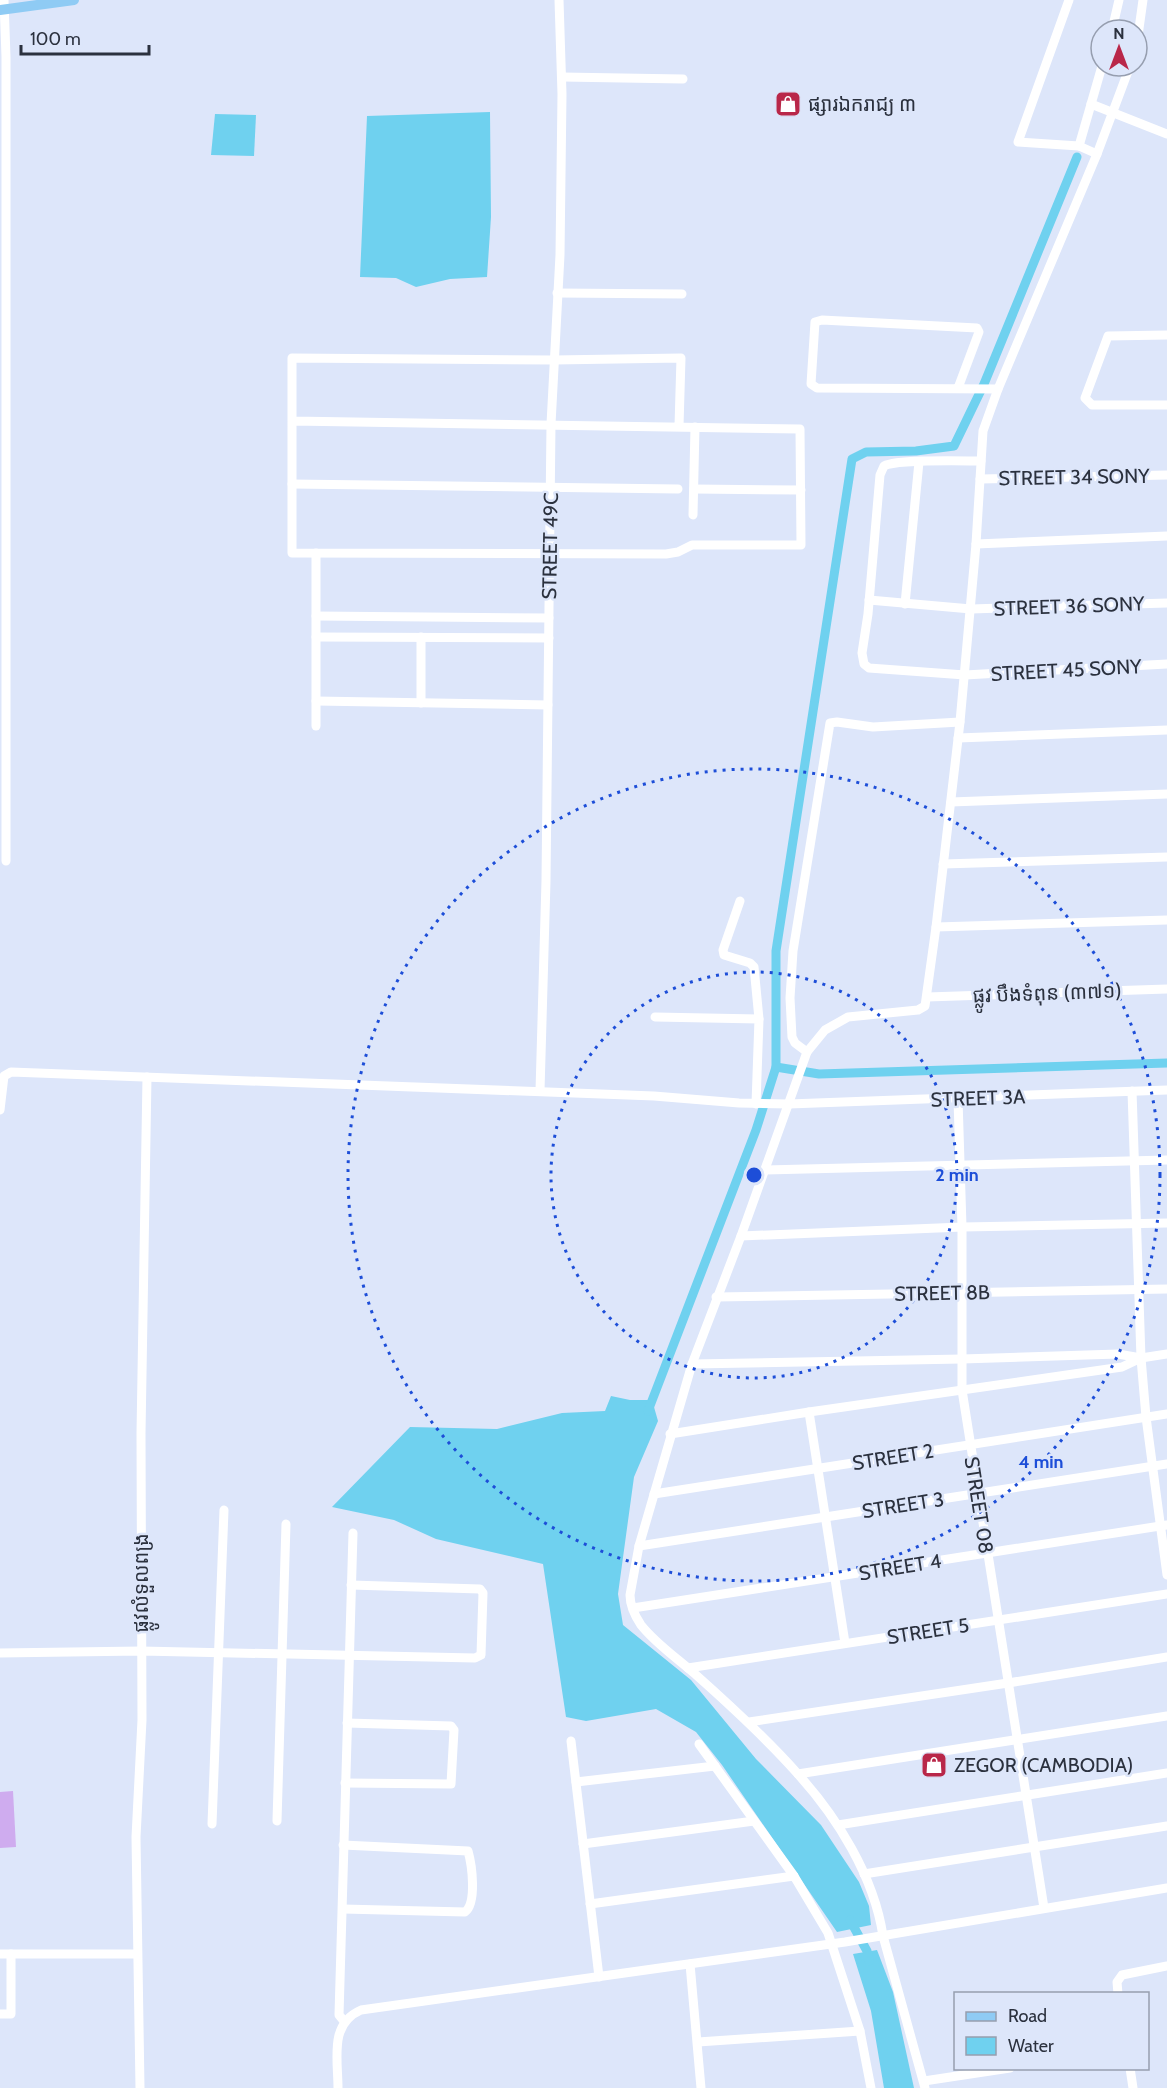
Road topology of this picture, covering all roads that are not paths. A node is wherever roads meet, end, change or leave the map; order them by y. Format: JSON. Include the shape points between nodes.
{"nodes":[{"id":1,"x":75,"y":0,"type":"edge"},
{"id":2,"x":559,"y":0,"type":"edge"},
{"id":3,"x":1070,"y":0,"type":"edge"},
{"id":4,"x":1119,"y":0,"type":"edge"},
{"id":5,"x":1143,"y":0,"type":"edge"},
{"id":6,"x":3,"y":7,"type":"edge"},
{"id":7,"x":1115,"y":18,"type":"edge"},
{"id":8,"x":1140,"y":18,"type":"edge"},
{"id":9,"x":562,"y":77,"type":"junction"},
{"id":10,"x":1099,"y":78,"type":"edge"},
{"id":11,"x":1125,"y":78,"type":"edge"},
{"id":12,"x":683,"y":79,"type":"dead end"},
{"id":13,"x":1091,"y":104,"type":"junction"},
{"id":14,"x":1112,"y":112,"type":"junction"},
{"id":15,"x":1167,"y":134,"type":"edge"},
{"id":16,"x":1079,"y":146,"type":"junction"},
{"id":17,"x":1097,"y":154,"type":"junction"},
{"id":18,"x":557,"y":293,"type":"junction"},
{"id":19,"x":682,"y":294,"type":"dead end"},
{"id":20,"x":1167,"y":335,"type":"edge"},
{"id":21,"x":554,"y":360,"type":"junction"},
{"id":22,"x":961,"y":388,"type":"junction"},
{"id":23,"x":995,"y":389,"type":"junction"},
{"id":24,"x":1167,"y":405,"type":"edge"},
{"id":25,"x":292,"y":421,"type":"junction"},
{"id":26,"x":551,"y":424,"type":"junction"},
{"id":27,"x":679,"y":426,"type":"junction"},
{"id":28,"x":695,"y":427,"type":"junction"},
{"id":29,"x":981,"y":461,"type":"junction"},
{"id":30,"x":919,"y":462,"type":"junction"},
{"id":31,"x":1167,"y":475,"type":"edge"},
{"id":32,"x":980,"y":479,"type":"junction"},
{"id":33,"x":292,"y":484,"type":"junction"},
{"id":34,"x":550,"y":487,"type":"junction"},
{"id":35,"x":678,"y":489,"type":"dead end"},
{"id":36,"x":694,"y":489,"type":"junction"},
{"id":37,"x":801,"y":489,"type":"junction"},
{"id":38,"x":693,"y":515,"type":"dead end"},
{"id":39,"x":1167,"y":536,"type":"edge"},
{"id":40,"x":976,"y":544,"type":"junction"},
{"id":41,"x":316,"y":553,"type":"junction"},
{"id":42,"x":550,"y":553,"type":"junction"},
{"id":43,"x":869,"y":600,"type":"junction"},
{"id":44,"x":1167,"y":603,"type":"edge"},
{"id":45,"x":905,"y":604,"type":"junction"},
{"id":46,"x":971,"y":609,"type":"junction"},
{"id":47,"x":316,"y":616,"type":"junction"},
{"id":48,"x":413,"y":617,"type":"junction"},
{"id":49,"x":431,"y":617,"type":"junction"},
{"id":50,"x":549,"y":618,"type":"junction"},
{"id":51,"x":316,"y":637,"type":"junction"},
{"id":52,"x":421,"y":638,"type":"junction"},
{"id":53,"x":549,"y":638,"type":"junction"},
{"id":54,"x":1167,"y":664,"type":"edge"},
{"id":55,"x":965,"y":675,"type":"junction"},
{"id":56,"x":316,"y":701,"type":"junction"},
{"id":57,"x":421,"y":703,"type":"junction"},
{"id":58,"x":548,"y":705,"type":"junction"},
{"id":59,"x":960,"y":722,"type":"junction"},
{"id":60,"x":316,"y":726,"type":"dead end"},
{"id":61,"x":1167,"y":730,"type":"edge"},
{"id":62,"x":958,"y":738,"type":"junction"},
{"id":63,"x":1167,"y":794,"type":"edge"},
{"id":64,"x":951,"y":802,"type":"junction"},
{"id":65,"x":1167,"y":857,"type":"edge"},
{"id":66,"x":6,"y":861,"type":"dead end"},
{"id":67,"x":943,"y":864,"type":"junction"},
{"id":68,"x":740,"y":901,"type":"dead end"},
{"id":69,"x":1167,"y":920,"type":"edge"},
{"id":70,"x":936,"y":927,"type":"junction"},
{"id":71,"x":1167,"y":989,"type":"edge"},
{"id":72,"x":927,"y":997,"type":"junction"},
{"id":73,"x":656,"y":1017,"type":"dead end"},
{"id":74,"x":759,"y":1019,"type":"junction"},
{"id":75,"x":807,"y":1052,"type":"junction"},
{"id":76,"x":147,"y":1077,"type":"junction"},
{"id":77,"x":1167,"y":1090,"type":"edge"},
{"id":78,"x":540,"y":1091,"type":"junction"},
{"id":79,"x":1132,"y":1091,"type":"junction"},
{"id":80,"x":958,"y":1099,"type":"junction"},
{"id":81,"x":757,"y":1104,"type":"junction"},
{"id":82,"x":789,"y":1104,"type":"junction"},
{"id":83,"x":0,"y":1110,"type":"edge"},
{"id":84,"x":1167,"y":1160,"type":"edge"},
{"id":85,"x":1135,"y":1161,"type":"junction"},
{"id":86,"x":960,"y":1165,"type":"junction"},
{"id":87,"x":765,"y":1170,"type":"junction"},
{"id":88,"x":1167,"y":1223,"type":"edge"},
{"id":89,"x":1137,"y":1225,"type":"junction"},
{"id":90,"x":962,"y":1227,"type":"junction"},
{"id":91,"x":741,"y":1236,"type":"junction"},
{"id":92,"x":1167,"y":1289,"type":"edge"},
{"id":93,"x":1138,"y":1290,"type":"junction"},
{"id":94,"x":962,"y":1292,"type":"junction"},
{"id":95,"x":716,"y":1298,"type":"junction"},
{"id":96,"x":1167,"y":1354,"type":"edge"},
{"id":97,"x":1141,"y":1358,"type":"junction"},
{"id":98,"x":962,"y":1359,"type":"junction"},
{"id":99,"x":692,"y":1364,"type":"junction"},
{"id":100,"x":962,"y":1390,"type":"junction"},
{"id":101,"x":809,"y":1412,"type":"junction"},
{"id":102,"x":1167,"y":1414,"type":"edge"},
{"id":103,"x":1146,"y":1417,"type":"junction"},
{"id":104,"x":670,"y":1434,"type":"junction"},
{"id":105,"x":970,"y":1445,"type":"junction"},
{"id":106,"x":1167,"y":1464,"type":"edge"},
{"id":107,"x":1152,"y":1466,"type":"junction"},
{"id":108,"x":818,"y":1468,"type":"junction"},
{"id":109,"x":977,"y":1493,"type":"junction"},
{"id":110,"x":654,"y":1494,"type":"junction"},
{"id":111,"x":224,"y":1510,"type":"dead end"},
{"id":112,"x":825,"y":1517,"type":"junction"},
{"id":113,"x":286,"y":1524,"type":"dead end"},
{"id":114,"x":1163,"y":1526,"type":"edge"},
{"id":115,"x":352,"y":1533,"type":"dead end"},
{"id":116,"x":639,"y":1546,"type":"junction"},
{"id":117,"x":987,"y":1553,"type":"junction"},
{"id":118,"x":1167,"y":1575,"type":"edge"},
{"id":119,"x":834,"y":1577,"type":"junction"},
{"id":120,"x":351,"y":1585,"type":"junction"},
{"id":121,"x":1167,"y":1594,"type":"edge"},
{"id":122,"x":633,"y":1608,"type":"junction"},
{"id":123,"x":998,"y":1620,"type":"junction"},
{"id":124,"x":845,"y":1643,"type":"junction"},
{"id":125,"x":141,"y":1651,"type":"junction"},
{"id":126,"x":0,"y":1653,"type":"edge"},
{"id":127,"x":220,"y":1653,"type":"junction"},
{"id":128,"x":282,"y":1655,"type":"junction"},
{"id":129,"x":349,"y":1656,"type":"junction"},
{"id":130,"x":1167,"y":1657,"type":"edge"},
{"id":131,"x":688,"y":1668,"type":"junction"},
{"id":132,"x":1008,"y":1683,"type":"junction"},
{"id":133,"x":1167,"y":1716,"type":"edge"},
{"id":134,"x":749,"y":1722,"type":"junction"},
{"id":135,"x":347,"y":1724,"type":"junction"},
{"id":136,"x":1017,"y":1740,"type":"junction"},
{"id":137,"x":571,"y":1741,"type":"dead end"},
{"id":138,"x":699,"y":1744,"type":"dead end"},
{"id":139,"x":715,"y":1766,"type":"junction"},
{"id":140,"x":1167,"y":1773,"type":"edge"},
{"id":141,"x":798,"y":1774,"type":"junction"},
{"id":142,"x":576,"y":1782,"type":"junction"},
{"id":143,"x":345,"y":1783,"type":"junction"},
{"id":144,"x":1026,"y":1796,"type":"junction"},
{"id":145,"x":277,"y":1821,"type":"dead end"},
{"id":146,"x":754,"y":1821,"type":"junction"},
{"id":147,"x":212,"y":1824,"type":"dead end"},
{"id":148,"x":838,"y":1825,"type":"junction"},
{"id":149,"x":1167,"y":1826,"type":"edge"},
{"id":150,"x":583,"y":1844,"type":"junction"},
{"id":151,"x":344,"y":1845,"type":"junction"},
{"id":152,"x":1034,"y":1847,"type":"junction"},
{"id":153,"x":864,"y":1874,"type":"junction"},
{"id":154,"x":794,"y":1876,"type":"junction"},
{"id":155,"x":1167,"y":1888,"type":"edge"},
{"id":156,"x":590,"y":1904,"type":"junction"},
{"id":157,"x":1044,"y":1908,"type":"junction"},
{"id":158,"x":343,"y":1910,"type":"junction"},
{"id":159,"x":883,"y":1936,"type":"junction"},
{"id":160,"x":833,"y":1944,"type":"junction"},
{"id":161,"x":0,"y":1954,"type":"edge"},
{"id":162,"x":11,"y":1954,"type":"junction"},
{"id":163,"x":137,"y":1954,"type":"junction"},
{"id":164,"x":690,"y":1964,"type":"junction"},
{"id":165,"x":1167,"y":1966,"type":"edge"},
{"id":166,"x":599,"y":1977,"type":"junction"},
{"id":167,"x":1118,"y":1992,"type":"edge"},
{"id":168,"x":0,"y":2014,"type":"edge"},
{"id":169,"x":344,"y":2021,"type":"junction"},
{"id":170,"x":860,"y":2031,"type":"junction"},
{"id":171,"x":698,"y":2042,"type":"junction"},
{"id":172,"x":1001,"y":2070,"type":"edge"},
{"id":173,"x":1130,"y":2070,"type":"edge"},
{"id":174,"x":925,"y":2085,"type":"edge"},
{"id":175,"x":140,"y":2088,"type":"edge"},
{"id":176,"x":338,"y":2088,"type":"edge"},
{"id":177,"x":701,"y":2088,"type":"edge"},
{"id":178,"x":871,"y":2088,"type":"edge"},
{"id":179,"x":1133,"y":2088,"type":"edge"}],
"edges":[{"from":1,"to":6,"type":"main road"},
{"from":2,"to":9,"type":"street","name":"STREET 49C"},
{"from":3,"to":16,"type":"street","via":[[1018,142]]},
{"from":4,"to":7,"type":"street"},
{"from":5,"to":8,"type":"street"},
{"from":6,"to":66,"type":"street"},
{"from":9,"to":12,"type":"street"},
{"from":9,"to":18,"type":"street","name":"STREET 49C"},
{"from":10,"to":13,"type":"street"},
{"from":11,"to":14,"type":"street"},
{"from":13,"to":14,"type":"street"},
{"from":13,"to":16,"type":"street"},
{"from":14,"to":15,"type":"street"},
{"from":14,"to":17,"type":"street"},
{"from":16,"to":17,"type":"street"},
{"from":17,"to":23,"type":"street"},
{"from":18,"to":19,"type":"street"},
{"from":18,"to":21,"type":"street","name":"STREET 49C"},
{"from":20,"to":24,"type":"street","via":[[1108,336],[1085,398],[1092,405]]},
{"from":21,"to":25,"type":"street","via":[[292,358]]},
{"from":21,"to":26,"type":"street","name":"STREET 49C"},
{"from":21,"to":27,"type":"street","via":[[681,358]]},
{"from":22,"to":22,"type":"street","via":[[977,328],[815,322],[812,384],[817,388]]},
{"from":22,"to":23,"type":"street"},
{"from":23,"to":29,"type":"street","via":[[983,430]]},
{"from":25,"to":26,"type":"street"},
{"from":25,"to":33,"type":"street"},
{"from":26,"to":27,"type":"street"},
{"from":26,"to":34,"type":"street","name":"STREET 49C"},
{"from":27,"to":28,"type":"street"},
{"from":28,"to":36,"type":"street"},
{"from":28,"to":37,"type":"street","via":[[800,429]]},
{"from":29,"to":30,"type":"street"},
{"from":29,"to":32,"type":"street"},
{"from":30,"to":43,"type":"street","via":[[889,464],[880,475]]},
{"from":30,"to":45,"type":"street"},
{"from":31,"to":32,"type":"street","name":"STREET 34 SONY"},
{"from":32,"to":40,"type":"street"},
{"from":33,"to":34,"type":"street"},
{"from":33,"to":41,"type":"street","via":[[292,553]]},
{"from":34,"to":35,"type":"street"},
{"from":34,"to":42,"type":"street","name":"STREET 49C"},
{"from":36,"to":37,"type":"street"},
{"from":36,"to":38,"type":"street"},
{"from":37,"to":42,"type":"street","via":[[799,546],[692,545],[666,554]]},
{"from":39,"to":40,"type":"street"},
{"from":40,"to":46,"type":"street"},
{"from":41,"to":42,"type":"street"},
{"from":41,"to":47,"type":"street"},
{"from":42,"to":50,"type":"street","name":"STREET 49C"},
{"from":43,"to":45,"type":"street","name":"STREET 36 SONY"},
{"from":43,"to":55,"type":"street","name":"STREET 45 SONY","via":[[862,653],[869,669]]},
{"from":44,"to":46,"type":"street","name":"STREET 36 SONY"},
{"from":45,"to":46,"type":"street","name":"STREET 36 SONY"},
{"from":46,"to":55,"type":"street"},
{"from":47,"to":48,"type":"street"},
{"from":47,"to":51,"type":"street"},
{"from":48,"to":49,"type":"street"},
{"from":48,"to":52,"type":"street"},
{"from":49,"to":50,"type":"street"},
{"from":49,"to":52,"type":"street"},
{"from":50,"to":53,"type":"street","name":"STREET 49C"},
{"from":51,"to":52,"type":"street"},
{"from":51,"to":56,"type":"street"},
{"from":52,"to":53,"type":"street"},
{"from":52,"to":57,"type":"street"},
{"from":53,"to":58,"type":"street","name":"STREET 49C"},
{"from":54,"to":55,"type":"street","name":"STREET 45 SONY"},
{"from":55,"to":59,"type":"street"},
{"from":56,"to":57,"type":"street"},
{"from":56,"to":60,"type":"street"},
{"from":57,"to":58,"type":"street"},
{"from":58,"to":78,"type":"street","name":"STREET 49C"},
{"from":59,"to":62,"type":"street"},
{"from":59,"to":75,"type":"street","via":[[873,727],[830,723],[792,963],[792,1037]]},
{"from":61,"to":62,"type":"street"},
{"from":62,"to":64,"type":"street"},
{"from":63,"to":64,"type":"street"},
{"from":64,"to":67,"type":"street"},
{"from":65,"to":67,"type":"street"},
{"from":67,"to":70,"type":"street"},
{"from":68,"to":74,"type":"street","via":[[723,950],[724,955],[754,967]]},
{"from":69,"to":70,"type":"street"},
{"from":70,"to":72,"type":"street"},
{"from":71,"to":72,"type":"street","name":"ផ្លូវ បឹងទំពុន (៣៧១)"},
{"from":72,"to":75,"type":"street","via":[[925,1006],[918,1010],[848,1017],[834,1023]]},
{"from":73,"to":74,"type":"street"},
{"from":74,"to":81,"type":"street"},
{"from":75,"to":82,"type":"street"},
{"from":76,"to":78,"type":"street","name":"STREET 3A"},
{"from":76,"to":83,"type":"street","name":"STREET 3A","via":[[8,1072],[4,1076]]},
{"from":76,"to":125,"type":"street","name":"ផ្លូវលំទួលពង្រ"},
{"from":77,"to":79,"type":"street","name":"STREET 3A"},
{"from":78,"to":81,"type":"street","name":"STREET 3A"},
{"from":79,"to":80,"type":"street","name":"STREET 3A"},
{"from":79,"to":85,"type":"street"},
{"from":80,"to":82,"type":"street","name":"STREET 3A"},
{"from":80,"to":86,"type":"street","name":"STREET 08"},
{"from":81,"to":82,"type":"street","name":"STREET 3A"},
{"from":82,"to":87,"type":"street"},
{"from":84,"to":85,"type":"street"},
{"from":85,"to":86,"type":"street"},
{"from":85,"to":89,"type":"street"},
{"from":86,"to":87,"type":"street"},
{"from":86,"to":90,"type":"street","name":"STREET 08"},
{"from":87,"to":91,"type":"street"},
{"from":88,"to":89,"type":"street"},
{"from":89,"to":90,"type":"street"},
{"from":89,"to":93,"type":"street"},
{"from":90,"to":91,"type":"street"},
{"from":90,"to":94,"type":"street","name":"STREET 08"},
{"from":91,"to":95,"type":"street"},
{"from":92,"to":93,"type":"street","name":"STREET 8B"},
{"from":93,"to":94,"type":"street","name":"STREET 8B"},
{"from":93,"to":97,"type":"street"},
{"from":94,"to":95,"type":"street","name":"STREET 8B"},
{"from":94,"to":98,"type":"street","name":"STREET 08"},
{"from":95,"to":99,"type":"street"},
{"from":96,"to":97,"type":"street"},
{"from":97,"to":98,"type":"street","via":[[1118,1354]]},
{"from":97,"to":100,"type":"street","via":[[1122,1367]]},
{"from":97,"to":103,"type":"street"},
{"from":98,"to":99,"type":"street"},
{"from":98,"to":100,"type":"street","name":"STREET 08"},
{"from":99,"to":104,"type":"street"},
{"from":100,"to":101,"type":"street"},
{"from":100,"to":105,"type":"street","name":"STREET 08"},
{"from":101,"to":104,"type":"street"},
{"from":101,"to":108,"type":"street"},
{"from":102,"to":103,"type":"street","name":"STREET 2"},
{"from":103,"to":105,"type":"street","name":"STREET 2"},
{"from":103,"to":107,"type":"street"},
{"from":104,"to":110,"type":"street"},
{"from":105,"to":108,"type":"street","name":"STREET 2"},
{"from":105,"to":109,"type":"street","name":"STREET 08"},
{"from":106,"to":107,"type":"street","name":"STREET 3"},
{"from":107,"to":109,"type":"street","name":"STREET 3"},
{"from":107,"to":114,"type":"street"},
{"from":108,"to":110,"type":"street","name":"STREET 2"},
{"from":108,"to":112,"type":"street"},
{"from":109,"to":112,"type":"street","name":"STREET 3"},
{"from":109,"to":117,"type":"street","name":"STREET 08"},
{"from":110,"to":116,"type":"street"},
{"from":111,"to":127,"type":"street"},
{"from":112,"to":116,"type":"street","name":"STREET 3"},
{"from":112,"to":119,"type":"street"},
{"from":113,"to":128,"type":"street"},
{"from":114,"to":117,"type":"street","name":"STREET 4"},
{"from":114,"to":118,"type":"street"},
{"from":115,"to":120,"type":"street"},
{"from":116,"to":122,"type":"street","via":[[630,1595]]},
{"from":117,"to":119,"type":"street","name":"STREET 4"},
{"from":117,"to":123,"type":"street","name":"STREET 08"},
{"from":119,"to":122,"type":"street","name":"STREET 4"},
{"from":119,"to":124,"type":"street"},
{"from":120,"to":129,"type":"street"},
{"from":120,"to":129,"type":"street","via":[[476,1588],[483,1593],[478,1657]]},
{"from":121,"to":123,"type":"street","name":"STREET 5"},
{"from":122,"to":131,"type":"street","via":[[655,1641]]},
{"from":123,"to":124,"type":"street","name":"STREET 5"},
{"from":123,"to":132,"type":"street","name":"STREET 08"},
{"from":124,"to":131,"type":"street","name":"STREET 5"},
{"from":125,"to":126,"type":"street"},
{"from":125,"to":127,"type":"street"},
{"from":125,"to":163,"type":"street","name":"ផ្លូវលំទួលពង្រ"},
{"from":127,"to":128,"type":"street"},
{"from":127,"to":147,"type":"street"},
{"from":128,"to":129,"type":"street"},
{"from":128,"to":145,"type":"street"},
{"from":129,"to":135,"type":"street"},
{"from":130,"to":132,"type":"street"},
{"from":131,"to":134,"type":"street"},
{"from":132,"to":134,"type":"street"},
{"from":132,"to":136,"type":"street","name":"STREET 08"},
{"from":133,"to":136,"type":"street"},
{"from":134,"to":141,"type":"street"},
{"from":135,"to":143,"type":"street"},
{"from":135,"to":143,"type":"street","via":[[451,1726],[454,1730],[451,1784]]},
{"from":136,"to":141,"type":"street"},
{"from":136,"to":144,"type":"street","name":"STREET 08"},
{"from":137,"to":142,"type":"street"},
{"from":138,"to":139,"type":"street"},
{"from":139,"to":142,"type":"street"},
{"from":139,"to":146,"type":"street"},
{"from":140,"to":144,"type":"street"},
{"from":141,"to":148,"type":"street"},
{"from":142,"to":150,"type":"street"},
{"from":143,"to":151,"type":"street"},
{"from":144,"to":148,"type":"street"},
{"from":144,"to":152,"type":"street","name":"STREET 08"},
{"from":146,"to":150,"type":"street"},
{"from":146,"to":154,"type":"street"},
{"from":148,"to":153,"type":"street"},
{"from":149,"to":152,"type":"street"},
{"from":150,"to":156,"type":"street"},
{"from":151,"to":158,"type":"street"},
{"from":151,"to":158,"type":"street","via":[[465,1850],[469,1853],[473,1897],[465,1912]]},
{"from":152,"to":153,"type":"street"},
{"from":152,"to":157,"type":"street","name":"STREET 08"},
{"from":153,"to":159,"type":"street","via":[[880,1915]]},
{"from":154,"to":156,"type":"street"},
{"from":154,"to":160,"type":"street"},
{"from":155,"to":157,"type":"street"},
{"from":156,"to":166,"type":"street"},
{"from":157,"to":159,"type":"street"},
{"from":158,"to":169,"type":"street","via":[[339,2015]]},
{"from":159,"to":160,"type":"street"},
{"from":159,"to":174,"type":"street"},
{"from":160,"to":164,"type":"street"},
{"from":160,"to":170,"type":"street"},
{"from":161,"to":162,"type":"street"},
{"from":162,"to":163,"type":"street"},
{"from":162,"to":168,"type":"street","via":[[11,2014]]},
{"from":163,"to":175,"type":"street","name":"ផ្លូវលំទួលពង្រ"},
{"from":164,"to":166,"type":"street"},
{"from":164,"to":171,"type":"street"},
{"from":165,"to":167,"type":"street","via":[[1122,1975],[1117,1982]]},
{"from":166,"to":169,"type":"street","via":[[361,2010]]},
{"from":169,"to":176,"type":"street","via":[[338,2038]]},
{"from":170,"to":171,"type":"street"},
{"from":170,"to":178,"type":"street"},
{"from":171,"to":177,"type":"street"},
{"from":172,"to":174,"type":"street"},
{"from":173,"to":179,"type":"street"}]}
